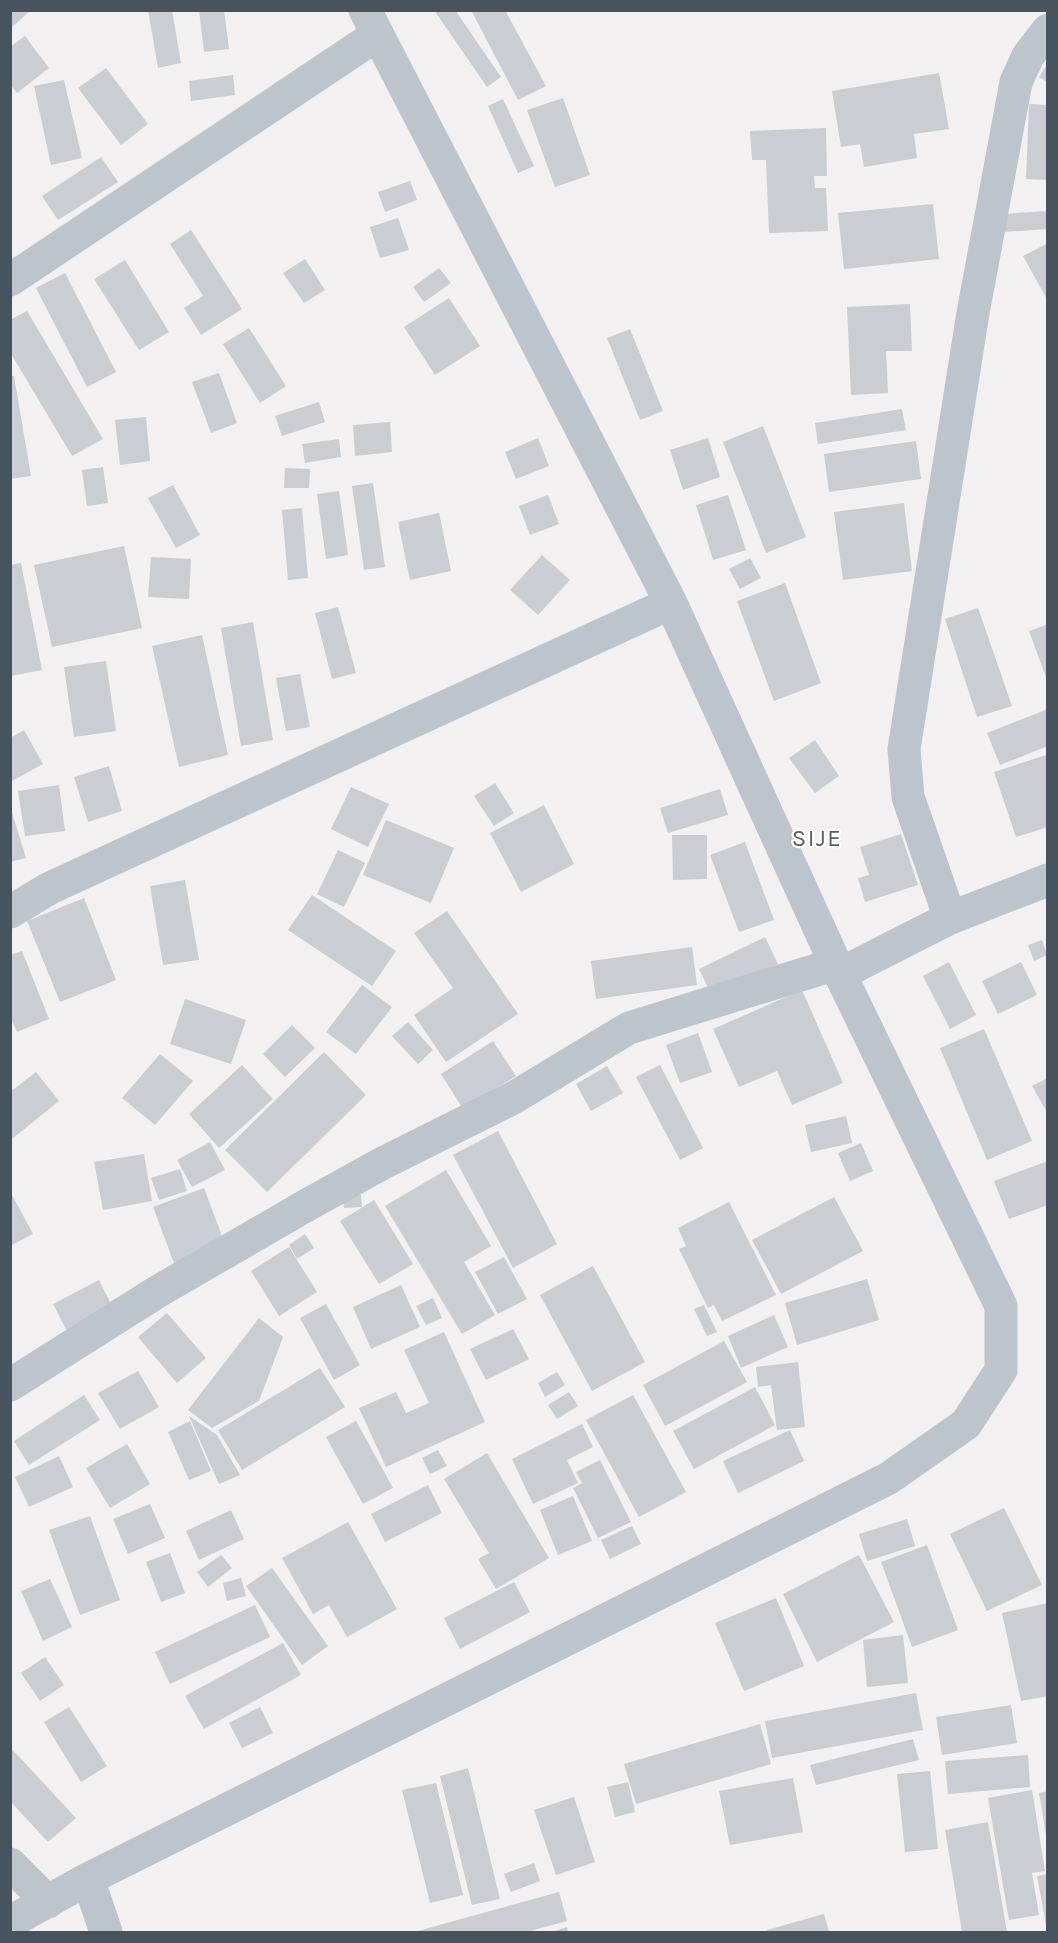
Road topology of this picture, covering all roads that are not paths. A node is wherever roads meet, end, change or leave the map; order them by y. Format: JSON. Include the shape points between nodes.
{"nodes":[{"id":1,"x":371,"y":23,"type":"edge"},
{"id":2,"x":1047,"y":30,"type":"edge"},
{"id":3,"x":10,"y":280,"type":"edge"},
{"id":4,"x":671,"y":603,"type":"junction"},
{"id":5,"x":1047,"y":880,"type":"edge"},
{"id":6,"x":10,"y":912,"type":"edge"},
{"id":7,"x":950,"y":918,"type":"junction"},
{"id":8,"x":838,"y":969,"type":"junction"},
{"id":9,"x":10,"y":1385,"type":"edge"},
{"id":10,"x":10,"y":1864,"type":"edge"},
{"id":11,"x":88,"y":1879,"type":"junction"},
{"id":12,"x":48,"y":1902,"type":"junction"},
{"id":13,"x":10,"y":1922,"type":"edge"},
{"id":14,"x":106,"y":1932,"type":"edge"}],
"edges":[{"from":1,"to":3,"type":"street"},
{"from":1,"to":4,"type":"street"},
{"from":2,"to":7,"type":"street","via":[[1028,56],[1016,82],[973,313],[904,749],[908,797]]},
{"from":4,"to":6,"type":"street","via":[[50,888]]},
{"from":4,"to":8,"type":"street"},
{"from":5,"to":7,"type":"street"},
{"from":7,"to":8,"type":"street"},
{"from":8,"to":9,"type":"street","via":[[629,1028],[515,1097],[307,1205]]},
{"from":8,"to":11,"type":"street","via":[[1001,1306],[1001,1371],[966,1424],[889,1478]]},
{"from":10,"to":12,"type":"street"},
{"from":11,"to":12,"type":"street"},
{"from":11,"to":14,"type":"street"},
{"from":12,"to":13,"type":"street"}]}
